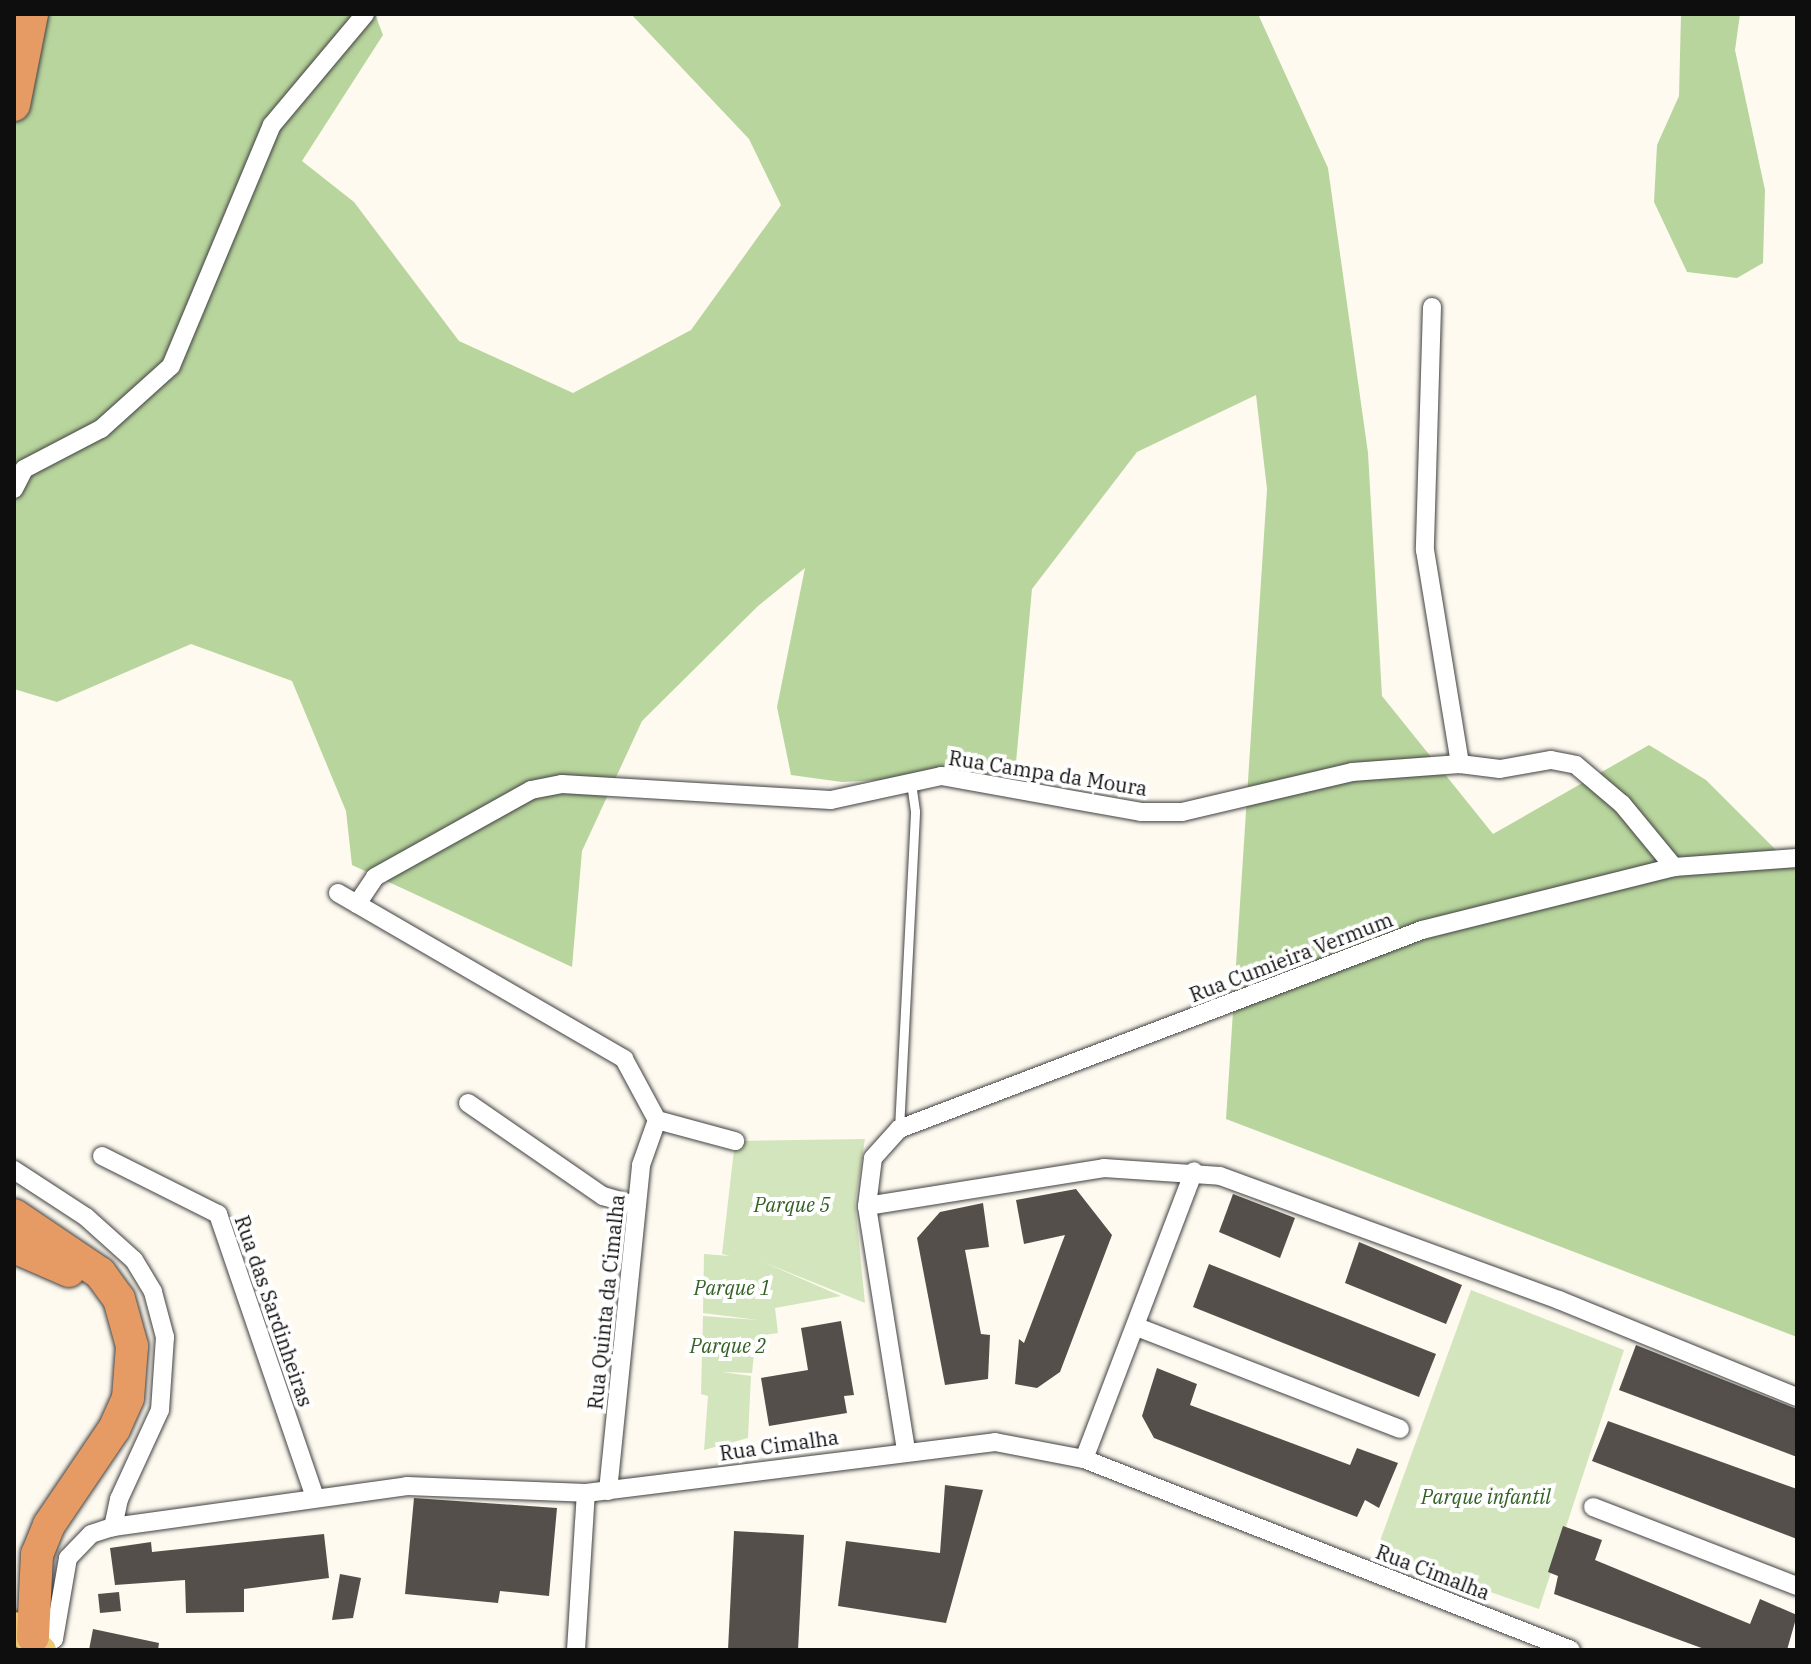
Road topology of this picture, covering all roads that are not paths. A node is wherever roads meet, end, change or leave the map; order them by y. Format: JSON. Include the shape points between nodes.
{"nodes":[{"id":1,"x":32,"y":14,"type":"edge"},
{"id":2,"x":365,"y":14,"type":"edge"},
{"id":3,"x":14,"y":105,"type":"edge"},
{"id":4,"x":1432,"y":307,"type":"dead end"},
{"id":5,"x":14,"y":489,"type":"edge"},
{"id":6,"x":1460,"y":764,"type":"junction"},
{"id":7,"x":911,"y":782,"type":"junction"},
{"id":8,"x":1797,"y":858,"type":"edge"},
{"id":9,"x":1674,"y":867,"type":"junction"},
{"id":10,"x":338,"y":893,"type":"dead end"},
{"id":11,"x":357,"y":904,"type":"junction"},
{"id":12,"x":468,"y":1103,"type":"dead end"},
{"id":13,"x":657,"y":1120,"type":"junction"},
{"id":14,"x":899,"y":1129,"type":"junction"},
{"id":15,"x":735,"y":1141,"type":"dead end"},
{"id":16,"x":102,"y":1156,"type":"dead end"},
{"id":17,"x":14,"y":1170,"type":"edge"},
{"id":18,"x":1194,"y":1171,"type":"junction"},
{"id":19,"x":637,"y":1206,"type":"junction"},
{"id":20,"x":867,"y":1206,"type":"junction"},
{"id":21,"x":14,"y":1215,"type":"edge"},
{"id":22,"x":14,"y":1247,"type":"edge"},
{"id":23,"x":1137,"y":1327,"type":"junction"},
{"id":24,"x":1797,"y":1397,"type":"edge"},
{"id":25,"x":1400,"y":1429,"type":"dead end"},
{"id":26,"x":906,"y":1450,"type":"junction"},
{"id":27,"x":1084,"y":1459,"type":"junction"},
{"id":28,"x":608,"y":1491,"type":"junction"},
{"id":29,"x":586,"y":1493,"type":"junction"},
{"id":30,"x":315,"y":1498,"type":"junction"},
{"id":31,"x":1593,"y":1507,"type":"dead end"},
{"id":32,"x":113,"y":1527,"type":"junction"},
{"id":33,"x":14,"y":1568,"type":"edge"},
{"id":34,"x":1797,"y":1586,"type":"edge"},
{"id":35,"x":33,"y":1640,"type":"edge"},
{"id":36,"x":576,"y":1650,"type":"edge"},
{"id":37,"x":1571,"y":1650,"type":"edge"}],
"edges":[{"from":1,"to":3,"type":"highway"},
{"from":2,"to":5,"type":"street","via":[[272,125],[171,366],[101,429],[24,469]]},
{"from":4,"to":6,"type":"street","via":[[1425,550]]},
{"from":6,"to":7,"type":"street","name":"Rua Campa da Moura","via":[[1352,772],[1182,812],[1141,812],[941,776]]},
{"from":6,"to":9,"type":"street","name":"Rua Campa da Moura","via":[[1576,765],[1622,804]]},
{"from":7,"to":11,"type":"street","name":"Rua Campa da Moura","via":[[831,800],[562,784],[531,790],[375,877]]},
{"from":7,"to":14,"type":"lane","via":[[915,811]]},
{"from":8,"to":9,"type":"street","name":"Rua Cumieira Vermum"},
{"from":9,"to":14,"type":"street","name":"Rua Cumieira Vermum","via":[[1422,930]]},
{"from":10,"to":11,"type":"street"},
{"from":11,"to":13,"type":"street","via":[[624,1059]]},
{"from":12,"to":19,"type":"street","via":[[603,1196]]},
{"from":13,"to":15,"type":"street"},
{"from":13,"to":19,"type":"street","name":"Rua Quinta da Cimalha","via":[[641,1165]]},
{"from":14,"to":20,"type":"street","name":"Rua Cumieira Vermum","via":[[873,1158]]},
{"from":16,"to":30,"type":"street","name":"Rua das Sardinheiras","via":[[218,1214]]},
{"from":17,"to":32,"type":"street","via":[[86,1217],[134,1260],[153,1292],[165,1337],[160,1410],[119,1499]]},
{"from":18,"to":20,"type":"street","via":[[1104,1168]]},
{"from":18,"to":23,"type":"street"},
{"from":18,"to":24,"type":"street","via":[[1559,1300]]},
{"from":19,"to":28,"type":"street","name":"Rua Quinta da Cimalha"},
{"from":20,"to":26,"type":"street","name":"Rua Cumieira Vermum"},
{"from":21,"to":35,"type":"highway","via":[[100,1273],[119,1299],[132,1346],[128,1398],[114,1429],[49,1525],[37,1554]]},
{"from":22,"to":33,"type":"highway","via":[[55,1261],[93,1292],[111,1327],[115,1366],[97,1426],[38,1511]]},
{"from":23,"to":25,"type":"street"},
{"from":23,"to":27,"type":"street"},
{"from":26,"to":27,"type":"street","name":"Rua Cimalha","via":[[995,1442]]},
{"from":26,"to":28,"type":"street","name":"Rua Cimalha"},
{"from":27,"to":37,"type":"street","name":"Rua Cimalha"},
{"from":28,"to":29,"type":"street","name":"Rua Cimalha"},
{"from":29,"to":30,"type":"street","name":"Rua Cimalha","via":[[407,1486]]},
{"from":29,"to":36,"type":"street"},
{"from":30,"to":32,"type":"street","name":"Rua Cimalha"},
{"from":31,"to":34,"type":"street"},
{"from":32,"to":35,"type":"street","name":"Rua Cimalha","via":[[91,1534],[68,1558],[54,1639]]}]}
